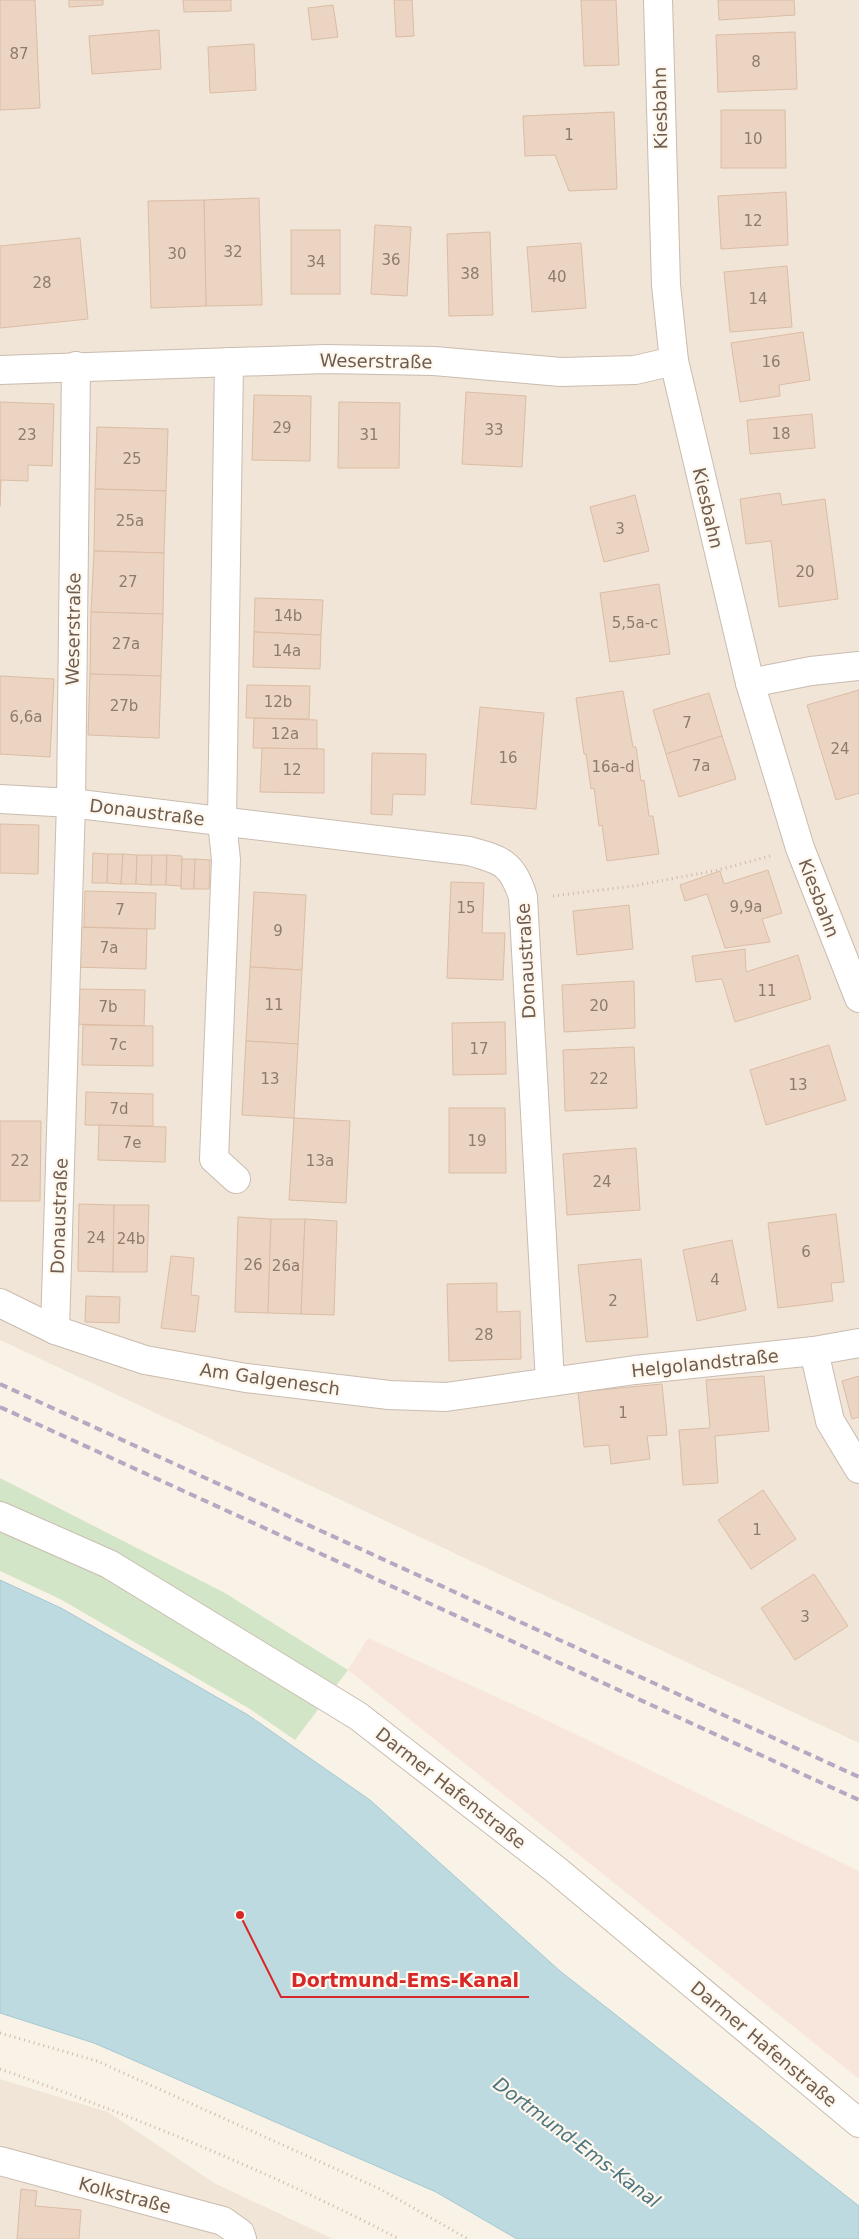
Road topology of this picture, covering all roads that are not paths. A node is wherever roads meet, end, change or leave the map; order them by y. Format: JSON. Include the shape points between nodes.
{"nodes":[{"id":1,"x":658,"y":0,"type":"edge"},
{"id":2,"x":674,"y":361,"type":"junction"},
{"id":3,"x":229,"y":362,"type":"junction"},
{"id":4,"x":76,"y":366,"type":"junction"},
{"id":5,"x":0,"y":370,"type":"edge"},
{"id":6,"x":859,"y":666,"type":"edge"},
{"id":7,"x":750,"y":683,"type":"junction"},
{"id":8,"x":0,"y":799,"type":"edge"},
{"id":9,"x":71,"y":803,"type":"junction"},
{"id":10,"x":222,"y":821,"type":"junction"},
{"id":11,"x":859,"y":998,"type":"edge"},
{"id":12,"x":236,"y":1179,"type":"dead end"},
{"id":13,"x":0,"y":1303,"type":"edge"},
{"id":14,"x":55,"y":1330,"type":"junction"},
{"id":15,"x":859,"y":1343,"type":"edge"},
{"id":16,"x":814,"y":1351,"type":"junction"},
{"id":17,"x":550,"y":1382,"type":"junction"},
{"id":18,"x":859,"y":1469,"type":"edge"},
{"id":19,"x":0,"y":1516,"type":"edge"},
{"id":20,"x":859,"y":2122,"type":"edge"},
{"id":21,"x":0,"y":2161,"type":"edge"},
{"id":22,"x":242,"y":2239,"type":"edge"}],
"edges":[{"from":1,"to":2,"type":"street","name":"Kiesbahn","via":[[666,285]]},
{"from":2,"to":3,"type":"street","name":"Weserstraße","via":[[635,370],[561,372],[434,361],[326,359]]},
{"from":2,"to":7,"type":"street","name":"Kiesbahn"},
{"from":3,"to":4,"type":"street","name":"Weserstraße"},
{"from":3,"to":10,"type":"street"},
{"from":4,"to":5,"type":"street","name":"Weserstraße"},
{"from":4,"to":9,"type":"street","name":"Weserstraße"},
{"from":6,"to":7,"type":"street"},
{"from":7,"to":11,"type":"street","name":"Kiesbahn","via":[[800,848]]},
{"from":8,"to":9,"type":"street","name":"Donaustraße"},
{"from":9,"to":10,"type":"street","name":"Donaustraße"},
{"from":9,"to":14,"type":"street","name":"Donaustraße"},
{"from":10,"to":12,"type":"street","via":[[226,860],[214,1159]]},
{"from":10,"to":17,"type":"street","name":"Donaustraße","via":[[476,853],[499,859],[516,878],[523,897]]},
{"from":13,"to":14,"type":"street","name":"Am Galgenesch"},
{"from":14,"to":17,"type":"street","name":"Am Galgenesch","via":[[145,1360],[246,1378],[389,1395],[446,1397]]},
{"from":15,"to":16,"type":"street","name":"Helgolandstraße"},
{"from":16,"to":17,"type":"street","name":"Helgolandstraße"},
{"from":16,"to":18,"type":"street","via":[[830,1421]]},
{"from":19,"to":20,"type":"street","name":"Darmer Hafenstraße","via":[[108,1564],[358,1716],[555,1869]]},
{"from":21,"to":22,"type":"street","name":"Kolkstraße","via":[[223,2221],[240,2233]]}]}
